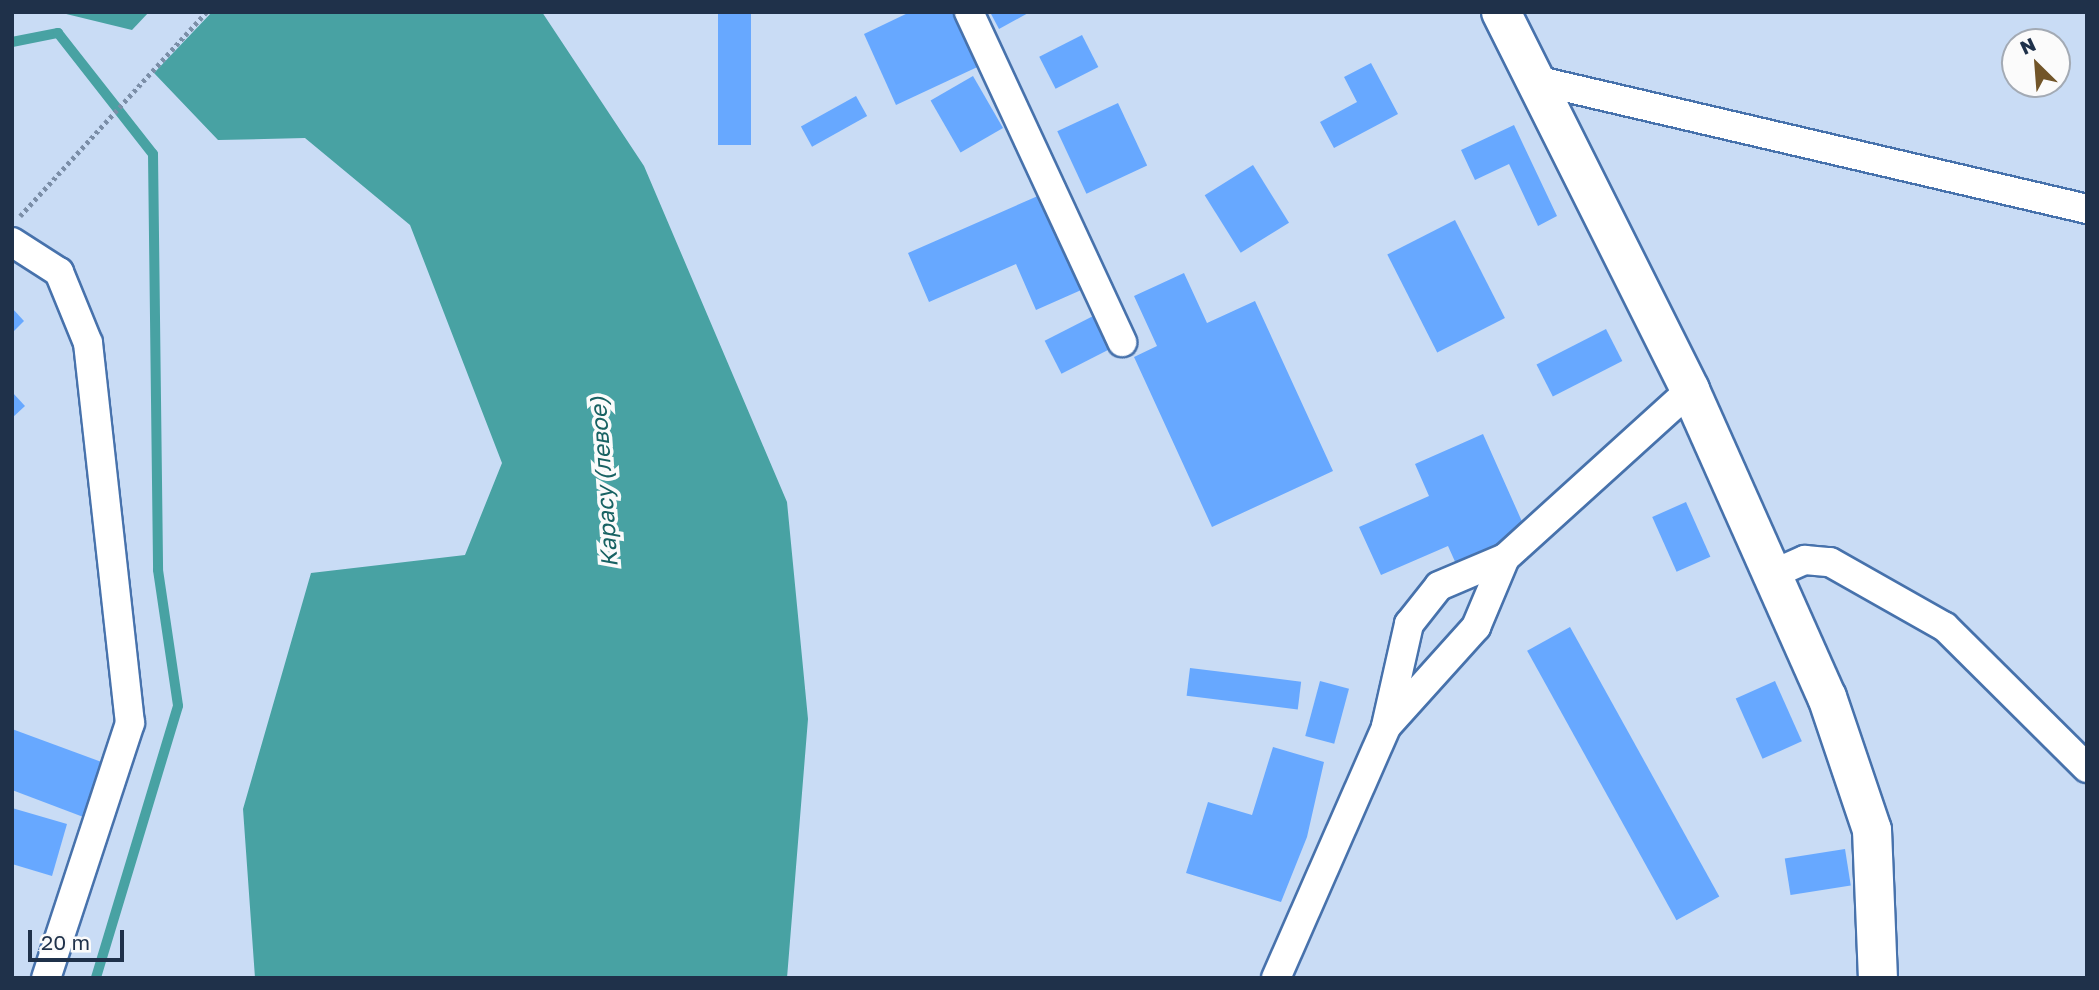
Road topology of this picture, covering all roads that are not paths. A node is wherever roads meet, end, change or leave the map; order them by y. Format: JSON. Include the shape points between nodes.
{"nodes":[{"id":1,"x":969,"y":12,"type":"edge"},
{"id":2,"x":1501,"y":12,"type":"edge"},
{"id":3,"x":1535,"y":80,"type":"junction"},
{"id":4,"x":2087,"y":209,"type":"edge"},
{"id":5,"x":12,"y":242,"type":"edge"},
{"id":6,"x":1122,"y":342,"type":"dead end"},
{"id":7,"x":1690,"y":390,"type":"junction"},
{"id":8,"x":1505,"y":558,"type":"junction"},
{"id":9,"x":1773,"y":574,"type":"junction"},
{"id":10,"x":1385,"y":727,"type":"junction"},
{"id":11,"x":2087,"y":768,"type":"edge"},
{"id":12,"x":46,"y":978,"type":"edge"},
{"id":13,"x":1276,"y":978,"type":"edge"},
{"id":14,"x":1878,"y":978,"type":"edge"}],
"edges":[{"from":1,"to":6,"type":"street"},
{"from":2,"to":3,"type":"main road"},
{"from":3,"to":4,"type":"street"},
{"from":3,"to":7,"type":"main road"},
{"from":5,"to":12,"type":"street","via":[[58,272],[88,343],[130,723]]},
{"from":7,"to":8,"type":"street"},
{"from":7,"to":9,"type":"main road"},
{"from":8,"to":10,"type":"street","via":[[1476,627]]},
{"from":8,"to":10,"type":"street","via":[[1439,586],[1409,624]]},
{"from":9,"to":11,"type":"street","via":[[1805,560],[1830,562],[1945,627]]},
{"from":9,"to":14,"type":"main road","via":[[1827,697],[1872,830]]},
{"from":10,"to":13,"type":"street"}]}
